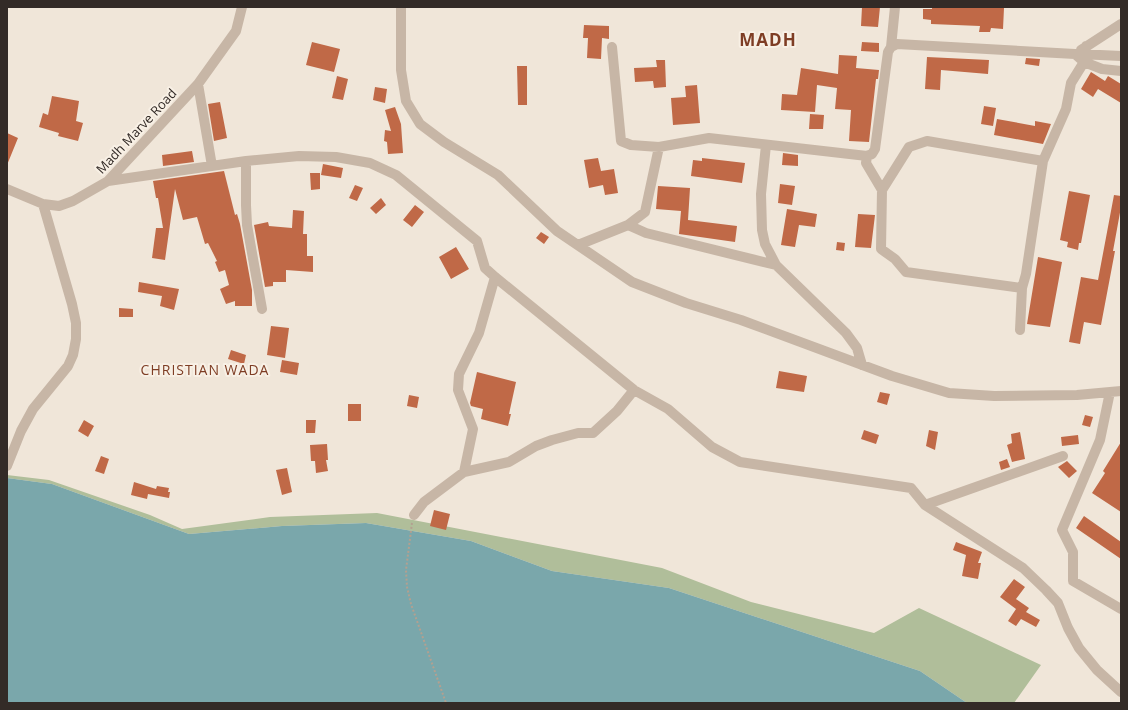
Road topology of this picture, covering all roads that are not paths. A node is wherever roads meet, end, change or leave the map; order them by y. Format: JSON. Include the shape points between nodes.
{"nodes":[{"id":1,"x":242,"y":7,"type":"edge"},
{"id":2,"x":401,"y":7,"type":"edge"},
{"id":3,"x":895,"y":7,"type":"edge"},
{"id":4,"x":1121,"y":24,"type":"edge"},
{"id":5,"x":612,"y":47,"type":"dead end"},
{"id":6,"x":891,"y":47,"type":"junction"},
{"id":7,"x":1082,"y":54,"type":"junction"},
{"id":8,"x":1121,"y":56,"type":"edge"},
{"id":9,"x":1121,"y":71,"type":"edge"},
{"id":10,"x":198,"y":84,"type":"junction"},
{"id":11,"x":766,"y":145,"type":"junction"},
{"id":12,"x":659,"y":147,"type":"junction"},
{"id":13,"x":867,"y":156,"type":"junction"},
{"id":14,"x":246,"y":161,"type":"junction"},
{"id":15,"x":1043,"y":161,"type":"junction"},
{"id":16,"x":212,"y":166,"type":"junction"},
{"id":17,"x":108,"y":181,"type":"junction"},
{"id":18,"x":7,"y":189,"type":"edge"},
{"id":19,"x":882,"y":190,"type":"junction"},
{"id":20,"x":43,"y":204,"type":"junction"},
{"id":21,"x":628,"y":225,"type":"junction"},
{"id":22,"x":578,"y":245,"type":"junction"},
{"id":23,"x":776,"y":265,"type":"junction"},
{"id":24,"x":495,"y":277,"type":"junction"},
{"id":25,"x":1022,"y":288,"type":"junction"},
{"id":26,"x":262,"y":308,"type":"dead end"},
{"id":27,"x":1020,"y":330,"type":"dead end"},
{"id":28,"x":862,"y":365,"type":"junction"},
{"id":29,"x":634,"y":390,"type":"junction"},
{"id":30,"x":1121,"y":391,"type":"edge"},
{"id":31,"x":1110,"y":392,"type":"junction"},
{"id":32,"x":1063,"y":456,"type":"dead end"},
{"id":33,"x":7,"y":466,"type":"edge"},
{"id":34,"x":464,"y":472,"type":"junction"},
{"id":35,"x":925,"y":505,"type":"junction"},
{"id":36,"x":414,"y":514,"type":"road end"},
{"id":37,"x":1121,"y":609,"type":"edge"},
{"id":38,"x":1121,"y":692,"type":"edge"}],
"edges":[{"from":1,"to":10,"type":"street","name":"Madh Marve Road","via":[[236,31]]},
{"from":2,"to":22,"type":"street","via":[[401,70],[406,101],[420,124],[498,175],[556,231]]},
{"from":3,"to":6,"type":"street"},
{"from":4,"to":7,"type":"street"},
{"from":5,"to":12,"type":"street","via":[[621,141],[631,145]]},
{"from":6,"to":7,"type":"street","via":[[897,44]]},
{"from":6,"to":13,"type":"street","via":[[875,149]]},
{"from":7,"to":8,"type":"street"},
{"from":7,"to":9,"type":"street","via":[[1102,69]]},
{"from":7,"to":15,"type":"street","via":[[1071,84],[1066,109]]},
{"from":10,"to":16,"type":"street"},
{"from":10,"to":17,"type":"street","name":"Madh Marve Road"},
{"from":11,"to":12,"type":"street","via":[[709,138]]},
{"from":11,"to":13,"type":"street"},
{"from":11,"to":23,"type":"street","via":[[761,194],[762,230],[765,244]]},
{"from":12,"to":21,"type":"street","via":[[645,212]]},
{"from":13,"to":19,"type":"street","via":[[866,162]]},
{"from":14,"to":16,"type":"street"},
{"from":14,"to":24,"type":"street","via":[[299,156],[336,157],[370,163],[396,175],[477,241],[485,268]]},
{"from":14,"to":26,"type":"street","via":[[247,225]]},
{"from":15,"to":19,"type":"street","via":[[927,141],[909,147]]},
{"from":15,"to":25,"type":"street"},
{"from":16,"to":17,"type":"street"},
{"from":17,"to":20,"type":"street","name":"Madh Marve Road","via":[[74,201],[59,206]]},
{"from":18,"to":20,"type":"street","name":"Madh Marve Road"},
{"from":19,"to":25,"type":"street","via":[[881,249],[895,259],[906,272]]},
{"from":20,"to":33,"type":"street","via":[[72,304],[76,339],[68,366],[33,409],[20,431]]},
{"from":21,"to":22,"type":"street"},
{"from":21,"to":23,"type":"street","via":[[646,234]]},
{"from":22,"to":28,"type":"street","via":[[632,282]]},
{"from":23,"to":28,"type":"street","via":[[846,332],[857,348]]},
{"from":24,"to":29,"type":"street"},
{"from":24,"to":34,"type":"street","via":[[478,333],[459,374],[458,390],[473,429]]},
{"from":25,"to":27,"type":"street"},
{"from":28,"to":31,"type":"street","via":[[949,392],[1002,396],[1077,396]]},
{"from":29,"to":34,"type":"street","via":[[617,412],[593,433],[578,433],[552,440],[509,462]]},
{"from":29,"to":35,"type":"street","via":[[668,409],[712,447],[740,462],[911,488]]},
{"from":30,"to":31,"type":"street"},
{"from":31,"to":37,"type":"street","via":[[1100,440],[1062,530],[1073,552],[1073,581]]},
{"from":32,"to":35,"type":"street"},
{"from":34,"to":36,"type":"street","via":[[424,502]]},
{"from":35,"to":38,"type":"street","via":[[1023,568],[1058,603],[1080,648],[1097,670]]}]}
